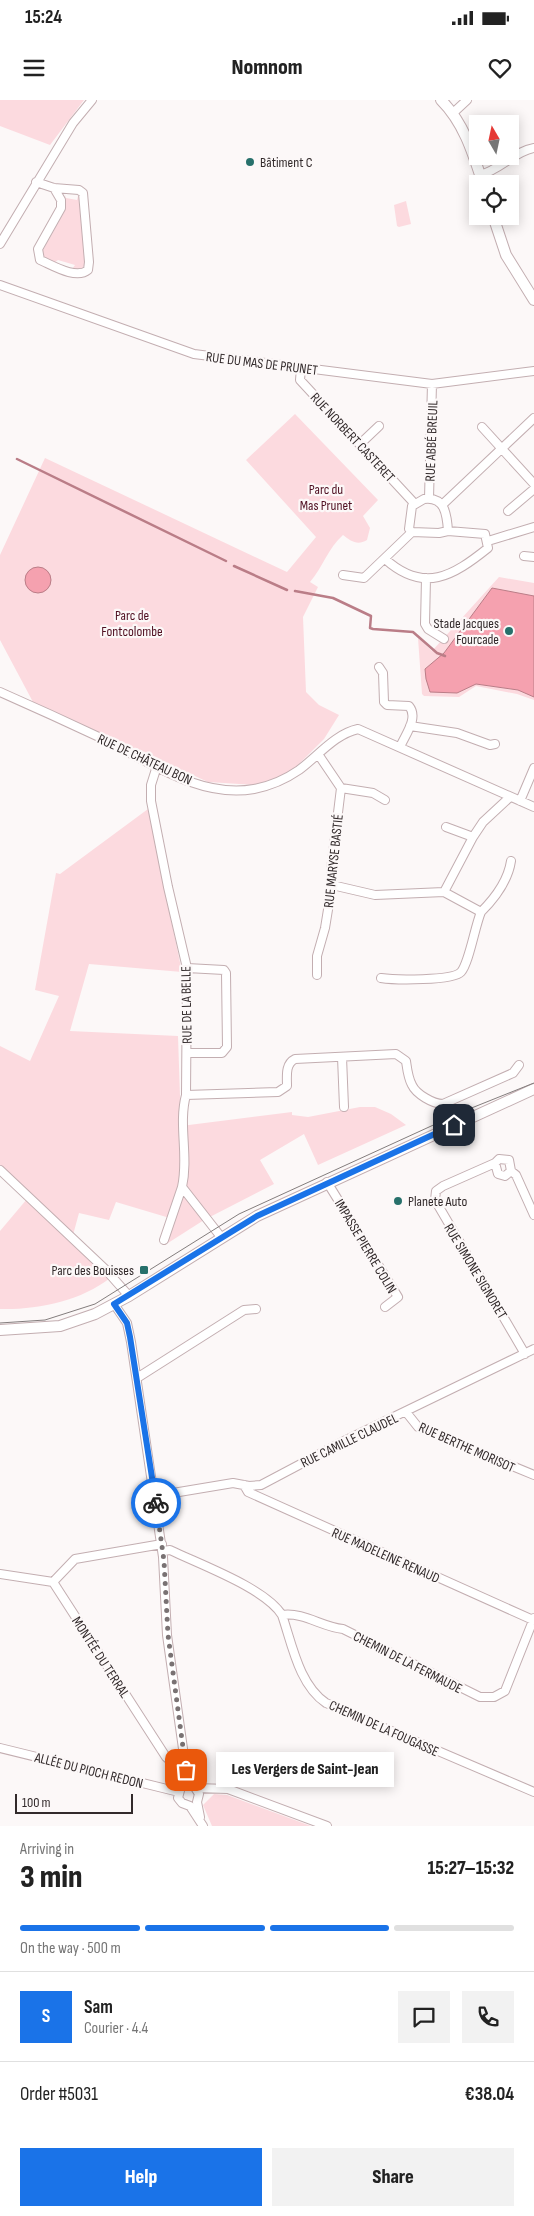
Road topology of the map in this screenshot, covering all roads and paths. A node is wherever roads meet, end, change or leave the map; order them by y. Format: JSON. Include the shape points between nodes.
{"nodes":[{"id":1,"x":92,"y":100,"type":"edge"},
{"id":2,"x":441,"y":100,"type":"edge"},
{"id":3,"x":467,"y":100,"type":"edge"},
{"id":4,"x":453,"y":113,"type":"junction"},
{"id":5,"x":534,"y":148,"type":"edge"},
{"id":6,"x":480,"y":175,"type":"edge"},
{"id":7,"x":489,"y":175,"type":"edge"},
{"id":8,"x":36,"y":182,"type":"junction"},
{"id":9,"x":54,"y":188,"type":"junction"},
{"id":10,"x":496,"y":225,"type":"edge"},
{"id":11,"x":0,"y":244,"type":"edge"},
{"id":12,"x":0,"y":285,"type":"edge"},
{"id":13,"x":534,"y":300,"type":"edge"},
{"id":14,"x":301,"y":368,"type":"junction"},
{"id":15,"x":534,"y":371,"type":"edge"},
{"id":16,"x":432,"y":384,"type":"junction"},
{"id":17,"x":534,"y":418,"type":"edge"},
{"id":18,"x":379,"y":426,"type":"dead end"},
{"id":19,"x":482,"y":427,"type":"dead end"},
{"id":20,"x":360,"y":444,"type":"junction"},
{"id":21,"x":502,"y":448,"type":"junction"},
{"id":22,"x":534,"y":484,"type":"edge"},
{"id":23,"x":534,"y":489,"type":"edge"},
{"id":24,"x":429,"y":498,"type":"junction"},
{"id":25,"x":414,"y":503,"type":"junction"},
{"id":26,"x":442,"y":504,"type":"junction"},
{"id":27,"x":508,"y":512,"type":"dead end"},
{"id":28,"x":534,"y":527,"type":"edge"},
{"id":29,"x":448,"y":531,"type":"junction"},
{"id":30,"x":412,"y":532,"type":"junction"},
{"id":31,"x":488,"y":541,"type":"junction"},
{"id":32,"x":524,"y":556,"type":"dead end"},
{"id":33,"x":534,"y":557,"type":"edge"},
{"id":34,"x":385,"y":559,"type":"junction"},
{"id":35,"x":343,"y":575,"type":"dead end"},
{"id":36,"x":426,"y":578,"type":"junction"},
{"id":37,"x":444,"y":639,"type":"dead end"},
{"id":38,"x":379,"y":667,"type":"dead end"},
{"id":39,"x":0,"y":692,"type":"edge"},
{"id":40,"x":410,"y":726,"type":"junction"},
{"id":41,"x":495,"y":744,"type":"dead end"},
{"id":42,"x":400,"y":747,"type":"junction"},
{"id":43,"x":318,"y":754,"type":"junction"},
{"id":44,"x":157,"y":766,"type":"junction"},
{"id":45,"x":534,"y":768,"type":"edge"},
{"id":46,"x":341,"y":788,"type":"junction"},
{"id":47,"x":510,"y":797,"type":"junction"},
{"id":48,"x":385,"y":800,"type":"dead end"},
{"id":49,"x":520,"y":801,"type":"junction"},
{"id":50,"x":534,"y":807,"type":"edge"},
{"id":51,"x":446,"y":827,"type":"dead end"},
{"id":52,"x":473,"y":837,"type":"junction"},
{"id":53,"x":511,"y":861,"type":"dead end"},
{"id":54,"x":332,"y":885,"type":"junction"},
{"id":55,"x":444,"y":892,"type":"junction"},
{"id":56,"x":481,"y":912,"type":"junction"},
{"id":57,"x":187,"y":968,"type":"junction"},
{"id":58,"x":317,"y":975,"type":"dead end"},
{"id":59,"x":381,"y":978,"type":"dead end"},
{"id":60,"x":187,"y":1052,"type":"junction"},
{"id":61,"x":342,"y":1057,"type":"junction"},
{"id":62,"x":519,"y":1065,"type":"dead end"},
{"id":63,"x":534,"y":1089,"type":"edge"},
{"id":64,"x":186,"y":1095,"type":"junction"},
{"id":65,"x":344,"y":1107,"type":"dead end"},
{"id":66,"x":495,"y":1163,"type":"junction"},
{"id":67,"x":0,"y":1170,"type":"edge"},
{"id":68,"x":511,"y":1171,"type":"junction"},
{"id":69,"x":327,"y":1182,"type":"junction"},
{"id":70,"x":182,"y":1187,"type":"junction"},
{"id":71,"x":534,"y":1215,"type":"edge"},
{"id":72,"x":221,"y":1237,"type":"junction"},
{"id":73,"x":164,"y":1240,"type":"dead end"},
{"id":74,"x":129,"y":1296,"type":"junction"},
{"id":75,"x":114,"y":1304,"type":"junction"},
{"id":76,"x":385,"y":1307,"type":"dead end"},
{"id":77,"x":256,"y":1309,"type":"dead end"},
{"id":78,"x":0,"y":1330,"type":"edge"},
{"id":79,"x":534,"y":1349,"type":"edge"},
{"id":80,"x":525,"y":1354,"type":"junction"},
{"id":81,"x":137,"y":1378,"type":"junction"},
{"id":82,"x":406,"y":1412,"type":"junction"},
{"id":83,"x":534,"y":1475,"type":"edge"},
{"id":84,"x":244,"y":1485,"type":"junction"},
{"id":85,"x":155,"y":1496,"type":"junction"},
{"id":86,"x":162,"y":1548,"type":"junction"},
{"id":87,"x":0,"y":1574,"type":"edge"},
{"id":88,"x":53,"y":1582,"type":"junction"},
{"id":89,"x":282,"y":1615,"type":"junction"},
{"id":90,"x":534,"y":1619,"type":"edge"},
{"id":91,"x":0,"y":1748,"type":"edge"},
{"id":92,"x":186,"y":1770,"type":"junction"},
{"id":93,"x":187,"y":1788,"type":"junction"},
{"id":94,"x":214,"y":1788,"type":"junction"},
{"id":95,"x":534,"y":1792,"type":"edge"},
{"id":96,"x":195,"y":1802,"type":"junction"},
{"id":97,"x":202,"y":1823,"type":"edge"},
{"id":98,"x":327,"y":1826,"type":"edge"}],
"edges":[{"from":1,"to":8,"type":"street","via":[[73,122]]},
{"from":2,"to":4,"type":"main road"},
{"from":3,"to":4,"type":"street"},
{"from":4,"to":6,"type":"main road","via":[[468,140]]},
{"from":5,"to":7,"type":"street"},
{"from":8,"to":9,"type":"street"},
{"from":8,"to":11,"type":"street"},
{"from":9,"to":9,"type":"street","via":[[61,200],[61,208],[37,256],[40,260],[84,274],[89,262],[83,193]]},
{"from":10,"to":13,"type":"main road","via":[[506,255]]},
{"from":12,"to":14,"type":"street","name":"RUE DU MAS DE PRUNET","via":[[176,350]]},
{"from":14,"to":16,"type":"street","name":"RUE DU MAS DE PRUNET"},
{"from":14,"to":20,"type":"street","name":"RUE NORBERT CASTERET","via":[[300,380]]},
{"from":15,"to":16,"type":"street","name":"RUE DU MAS DE PRUNET"},
{"from":16,"to":24,"type":"street","name":"RUE ABBÉ BREUIL"},
{"from":17,"to":21,"type":"street"},
{"from":18,"to":20,"type":"street"},
{"from":19,"to":21,"type":"street"},
{"from":20,"to":25,"type":"street","name":"RUE NORBERT CASTERET"},
{"from":21,"to":22,"type":"street"},
{"from":21,"to":26,"type":"street"},
{"from":23,"to":27,"type":"street"},
{"from":24,"to":25,"type":"street"},
{"from":24,"to":26,"type":"street"},
{"from":25,"to":30,"type":"street","via":[[408,522]]},
{"from":26,"to":29,"type":"street","via":[[447,511]]},
{"from":28,"to":31,"type":"street"},
{"from":29,"to":30,"type":"street"},
{"from":29,"to":31,"type":"street","via":[[485,534]]},
{"from":30,"to":34,"type":"street"},
{"from":31,"to":36,"type":"street","via":[[488,548],[462,568],[448,575]]},
{"from":32,"to":33,"type":"street"},
{"from":34,"to":35,"type":"street","via":[[364,578]]},
{"from":34,"to":36,"type":"street","via":[[397,570]]},
{"from":36,"to":37,"type":"street","via":[[424,624]]},
{"from":38,"to":40,"type":"street","via":[[383,673],[384,702],[409,706],[413,716]]},
{"from":39,"to":44,"type":"street","name":"RUE DE CHÂTEAU BON"},
{"from":40,"to":41,"type":"street","via":[[457,733]]},
{"from":40,"to":42,"type":"street"},
{"from":42,"to":43,"type":"street","name":"RUE DE CHÂTEAU BON","via":[[358,730],[342,735]]},
{"from":42,"to":47,"type":"street","name":"RUE DE CHÂTEAU BON"},
{"from":43,"to":44,"type":"street","name":"RUE DE CHÂTEAU BON","via":[[287,778],[253,789],[205,786]]},
{"from":43,"to":46,"type":"street"},
{"from":44,"to":57,"type":"street","name":"RUE DE LA BELLE","via":[[150,785],[151,801]]},
{"from":45,"to":49,"type":"street"},
{"from":46,"to":48,"type":"street","via":[[373,793]]},
{"from":46,"to":54,"type":"street","name":"RUE MARYSE BASTIÉ"},
{"from":47,"to":49,"type":"street","name":"RUE DE CHÂTEAU BON"},
{"from":47,"to":52,"type":"street","via":[[483,822]]},
{"from":49,"to":50,"type":"street","name":"RUE DE CHÂTEAU BON"},
{"from":51,"to":52,"type":"street"},
{"from":52,"to":55,"type":"street"},
{"from":53,"to":56,"type":"street","via":[[509,875]]},
{"from":54,"to":55,"type":"street","via":[[375,895]]},
{"from":54,"to":58,"type":"street","name":"RUE MARYSE BASTIÉ","via":[[317,956]]},
{"from":55,"to":56,"type":"street"},
{"from":56,"to":59,"type":"street","via":[[459,974],[394,980]]},
{"from":57,"to":60,"type":"street","name":"RUE DE LA BELLE"},
{"from":57,"to":60,"type":"street","via":[[224,970],[226,973],[227,1047],[222,1053]]},
{"from":60,"to":64,"type":"street","name":"RUE DE LA BELLE"},
{"from":61,"to":62,"type":"street","via":[[402,1056],[412,1085],[438,1104],[513,1073]]},
{"from":61,"to":64,"type":"street","via":[[291,1061],[287,1086],[278,1092]]},
{"from":61,"to":65,"type":"street"},
{"from":63,"to":69,"type":"main road"},
{"from":64,"to":70,"type":"street","name":"RUE DE LA BELLE"},
{"from":66,"to":68,"type":"street","via":[[498,1174],[505,1176]]},
{"from":66,"to":68,"type":"street","via":[[501,1158],[507,1159],[511,1163]]},
{"from":66,"to":80,"type":"street","name":"RUE SIMONE SIGNORET","via":[[442,1186],[436,1191],[435,1200]]},
{"from":67,"to":74,"type":"street"},
{"from":68,"to":71,"type":"street","via":[[516,1175]]},
{"from":69,"to":72,"type":"main road"},
{"from":69,"to":76,"type":"street","name":"IMPASSE PIERRE COLIN","via":[[398,1297]]},
{"from":70,"to":72,"type":"street"},
{"from":70,"to":73,"type":"street","name":"RUE DE LA BELLE"},
{"from":72,"to":74,"type":"main road"},
{"from":74,"to":75,"type":"main road"},
{"from":75,"to":78,"type":"main road","via":[[70,1324],[18,1331]]},
{"from":75,"to":81,"type":"street","via":[[128,1327]]},
{"from":77,"to":81,"type":"street","via":[[244,1310]]},
{"from":79,"to":80,"type":"street","name":"RUE CAMILLE CLAUDEL"},
{"from":80,"to":82,"type":"street","name":"RUE CAMILLE CLAUDEL"},
{"from":81,"to":85,"type":"street"},
{"from":82,"to":83,"type":"street","name":"RUE BERTHE MORISOT","via":[[418,1427]]},
{"from":82,"to":84,"type":"street","name":"RUE CAMILLE CLAUDEL","via":[[261,1485]]},
{"from":84,"to":85,"type":"street","name":"RUE CAMILLE CLAUDEL","via":[[233,1483]]},
{"from":84,"to":90,"type":"street","name":"RUE MADELEINE RENAUD","via":[[248,1492]]},
{"from":85,"to":86,"type":"street"},
{"from":86,"to":88,"type":"street","via":[[75,1559]]},
{"from":86,"to":89,"type":"street","via":[[261,1594],[276,1605]]},
{"from":86,"to":92,"type":"street","via":[[168,1635]]},
{"from":87,"to":88,"type":"street"},
{"from":88,"to":92,"type":"street","name":"MONTÉE DU TERRAL","via":[[166,1757]]},
{"from":89,"to":90,"type":"street","name":"CHEMIN DE LA FERMAUDE","via":[[307,1617],[343,1629],[473,1694],[488,1698],[500,1694],[508,1686]]},
{"from":89,"to":95,"type":"street","name":"CHEMIN DE LA FOUGASSE","via":[[303,1674],[318,1697],[326,1703]]},
{"from":91,"to":93,"type":"street","name":"ALLÉE DU PIOCH REDON"},
{"from":92,"to":93,"type":"street"},
{"from":93,"to":94,"type":"street","name":"ALLÉE DU PIOCH REDON"},
{"from":93,"to":96,"type":"street"},
{"from":93,"to":96,"type":"street","via":[[180,1801]]},
{"from":94,"to":96,"type":"street"},
{"from":94,"to":98,"type":"street","name":"ALLÉE DU PIOCH REDON","via":[[228,1789]]},
{"from":96,"to":97,"type":"street"}]}
